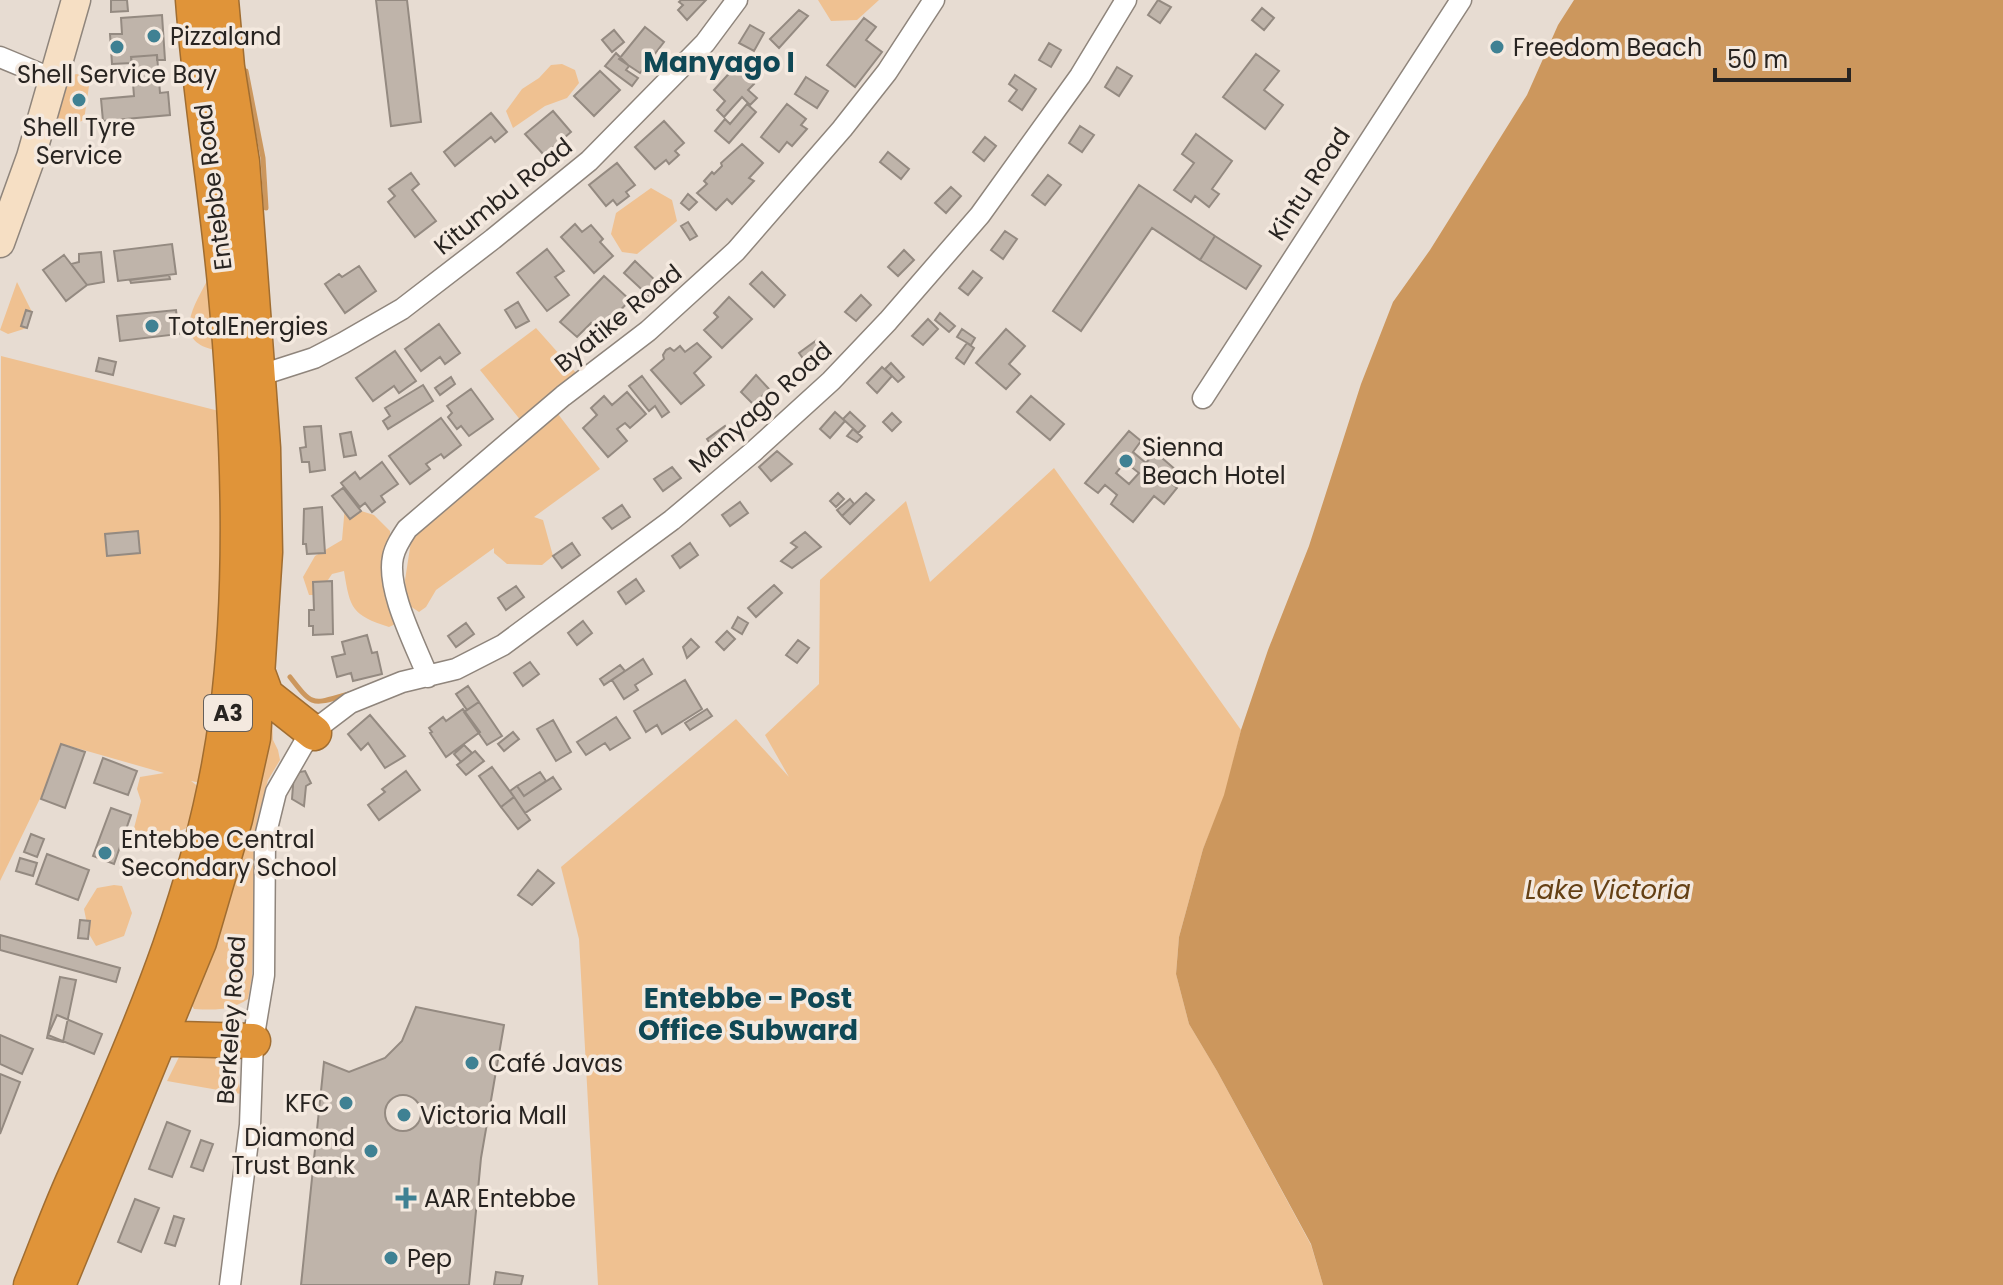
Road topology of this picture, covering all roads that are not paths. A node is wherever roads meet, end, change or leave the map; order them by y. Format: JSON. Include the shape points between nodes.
{"nodes":[{"id":1,"x":76,"y":0,"type":"edge"},
{"id":2,"x":193,"y":0,"type":"edge"},
{"id":3,"x":221,"y":0,"type":"edge"},
{"id":4,"x":737,"y":0,"type":"edge"},
{"id":5,"x":934,"y":0,"type":"edge"},
{"id":6,"x":1126,"y":0,"type":"edge"},
{"id":7,"x":1461,"y":0,"type":"edge"},
{"id":8,"x":0,"y":57,"type":"edge"},
{"id":9,"x":53,"y":79,"type":"junction"},
{"id":10,"x":2,"y":229,"type":"edge"},
{"id":11,"x":244,"y":376,"type":"junction"},
{"id":12,"x":1203,"y":398,"type":"dead end"},
{"id":13,"x":259,"y":676,"type":"junction"},
{"id":14,"x":428,"y":677,"type":"junction"},
{"id":15,"x":318,"y":729,"type":"junction"},
{"id":16,"x":148,"y":1038,"type":"junction"},
{"id":17,"x":253,"y":1041,"type":"junction"},
{"id":18,"x":31,"y":1285,"type":"edge"},
{"id":19,"x":58,"y":1285,"type":"edge"},
{"id":20,"x":230,"y":1285,"type":"edge"}],
"edges":[{"from":1,"to":9,"type":"main road"},
{"from":2,"to":11,"type":"highway","name":"Entebbe Road","via":[[225,286]]},
{"from":3,"to":11,"type":"highway","via":[[242,162]]},
{"from":4,"to":11,"type":"street","name":"Kitumbu Road","via":[[692,58],[589,161],[402,309],[314,358]]},
{"from":5,"to":14,"type":"street","name":"Byatike Road","via":[[851,118],[736,251],[648,331],[407,529],[392,560],[394,583]]},
{"from":6,"to":14,"type":"street","name":"Manyago Road","via":[[1080,76],[980,215],[831,381],[672,520],[516,636],[480,658]]},
{"from":7,"to":12,"type":"street","name":"Kintu Road"},
{"from":8,"to":9,"type":"street"},
{"from":9,"to":10,"type":"main road","via":[[31,157]]},
{"from":11,"to":13,"type":"highway","number":"A3","via":[[265,552]]},
{"from":11,"to":16,"type":"highway","number":"A3","via":[[227,715],[210,810]]},
{"from":13,"to":15,"type":"highway","via":[[266,695]]},
{"from":13,"to":16,"type":"highway","number":"A3","via":[[253,738],[235,819],[199,942]]},
{"from":14,"to":15,"type":"street","name":"Manyago Road","via":[[350,703]]},
{"from":15,"to":17,"type":"street","name":"Berkeley Road","via":[[276,792],[265,837],[264,975]]},
{"from":16,"to":17,"type":"highway"},
{"from":16,"to":18,"type":"highway","number":"A3","via":[[78,1169]]},
{"from":16,"to":19,"type":"highway","number":"A3"},
{"from":17,"to":20,"type":"street","name":"Berkeley Road","via":[[250,1125]]}]}
